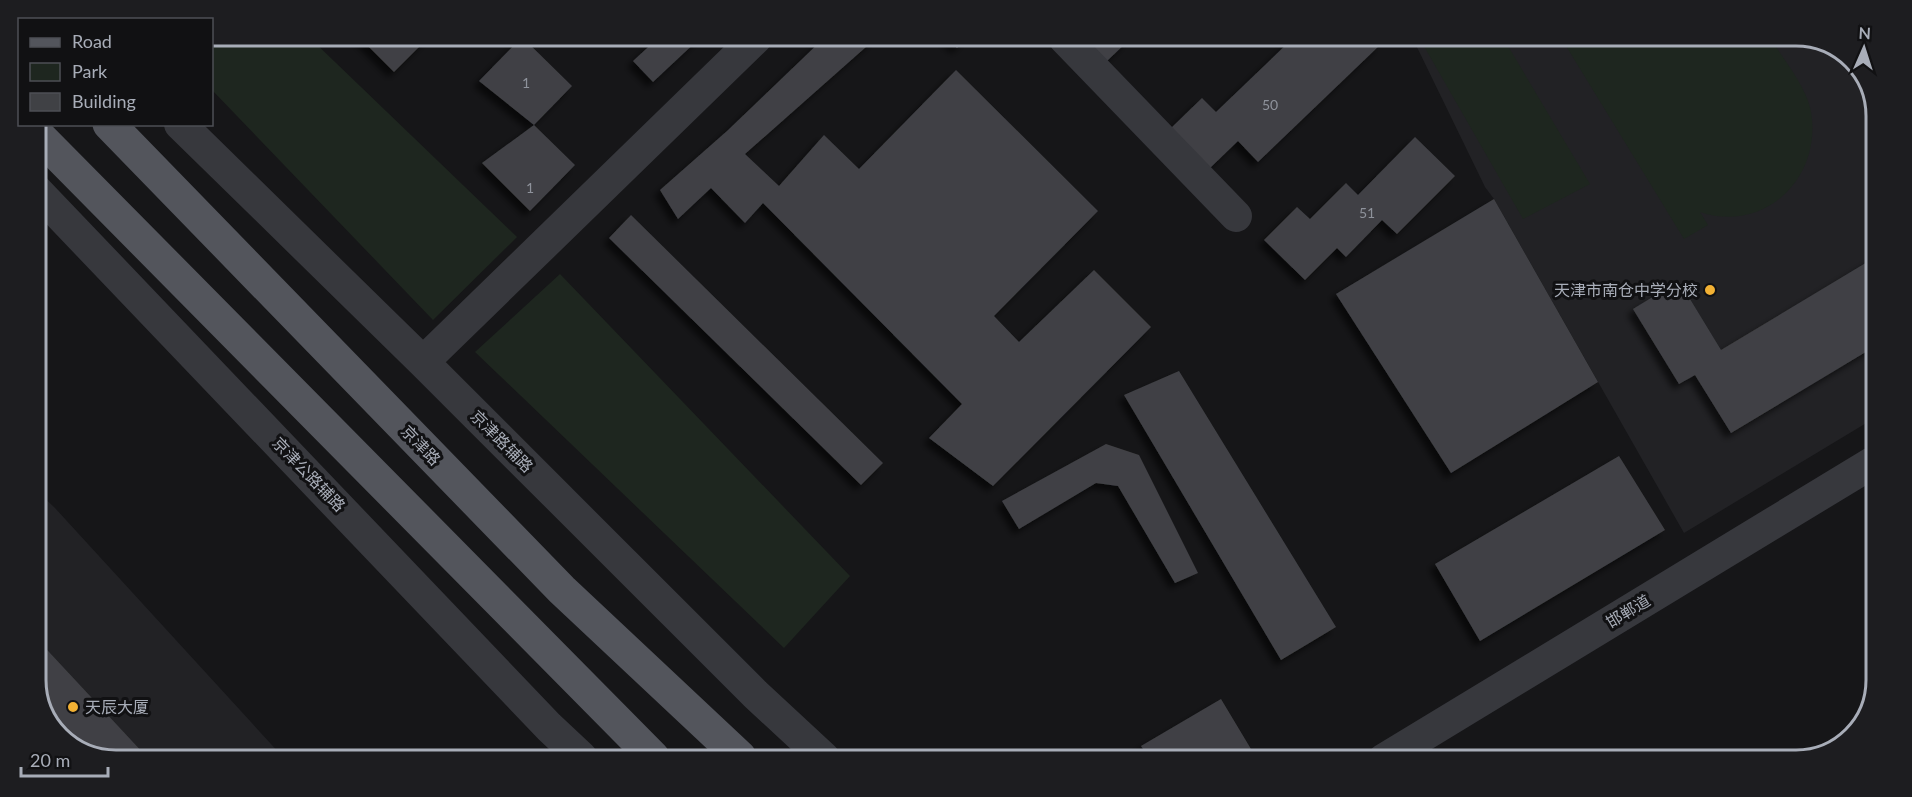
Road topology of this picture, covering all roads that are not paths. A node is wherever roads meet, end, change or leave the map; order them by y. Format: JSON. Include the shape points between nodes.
{"nodes":[{"id":1,"x":748,"y":46,"type":"edge"},
{"id":2,"x":1072,"y":46,"type":"edge"},
{"id":3,"x":111,"y":126,"type":"edge"},
{"id":4,"x":182,"y":126,"type":"edge"},
{"id":5,"x":47,"y":145,"type":"edge"},
{"id":6,"x":47,"y":202,"type":"edge"},
{"id":7,"x":1236,"y":216,"type":"dead end"},
{"id":8,"x":423,"y":362,"type":"junction"},
{"id":9,"x":1866,"y":467,"type":"edge"},
{"id":10,"x":574,"y":750,"type":"edge"},
{"id":11,"x":647,"y":750,"type":"edge"},
{"id":12,"x":733,"y":750,"type":"edge"},
{"id":13,"x":815,"y":750,"type":"edge"},
{"id":14,"x":1399,"y":750,"type":"edge"}],
"edges":[{"from":1,"to":8,"type":"street"},
{"from":2,"to":7,"type":"street"},
{"from":3,"to":12,"type":"main road","name":"京津路","via":[[562,590]]},
{"from":4,"to":8,"type":"street","name":"京津路辅路"},
{"from":5,"to":11,"type":"main road"},
{"from":6,"to":10,"type":"street","name":"京津公路辅路"},
{"from":8,"to":13,"type":"street","name":"京津路辅路"},
{"from":9,"to":14,"type":"street","name":"邯郸道"}]}
